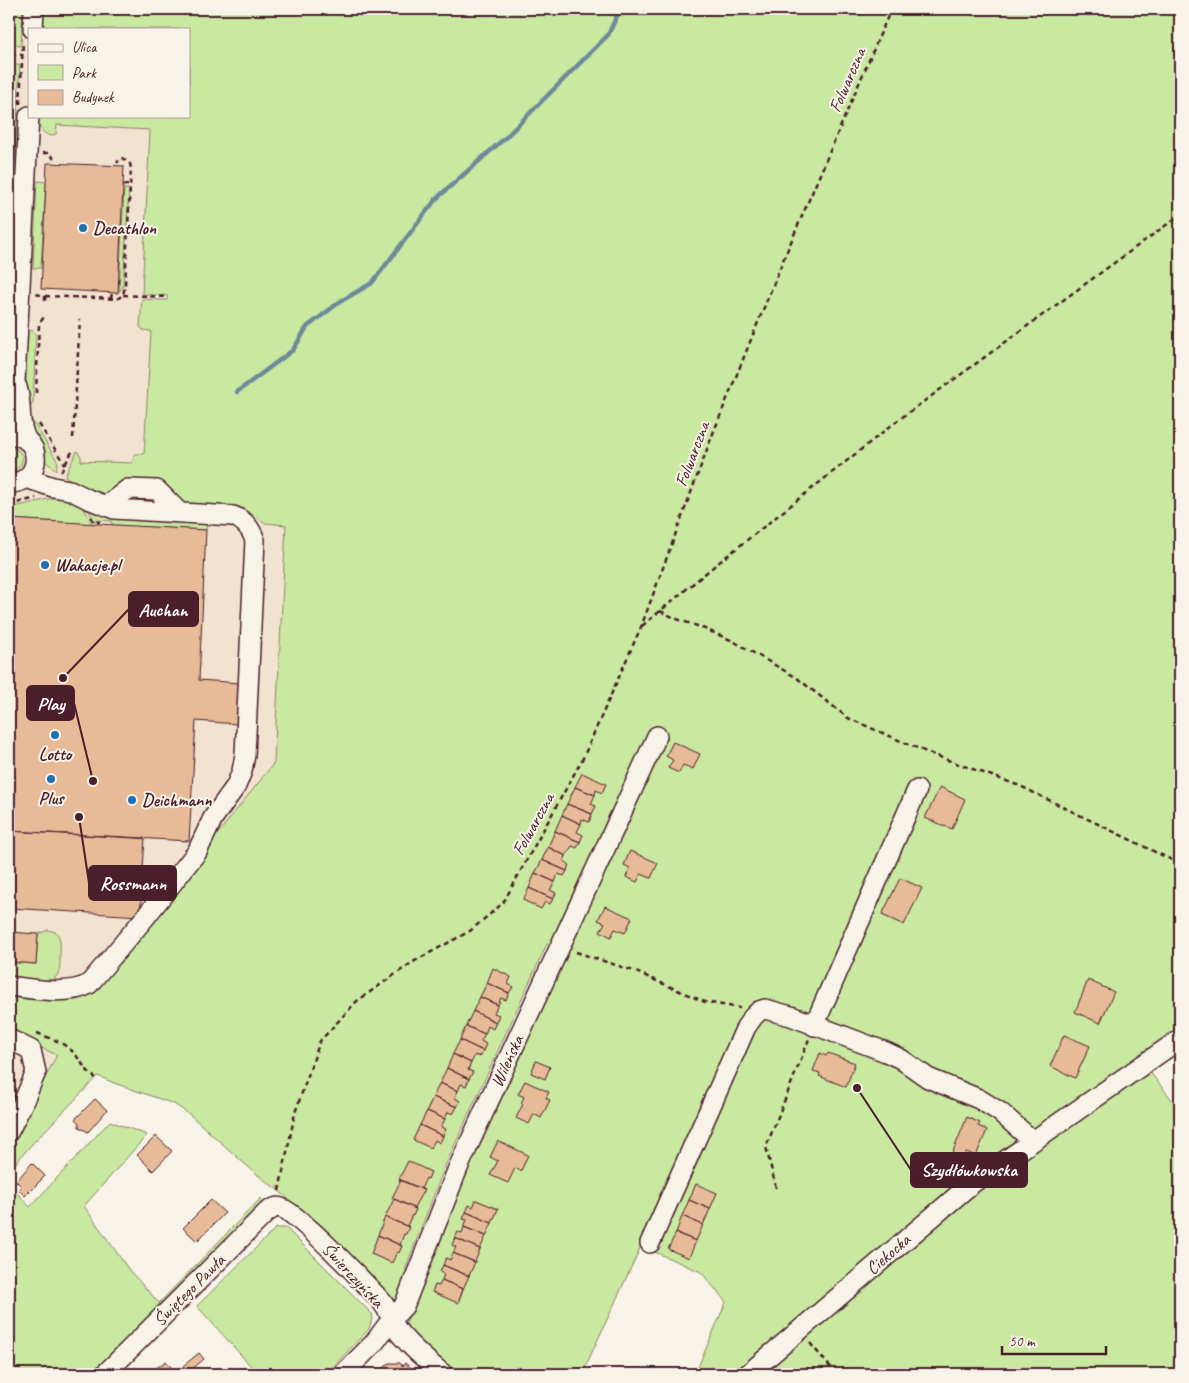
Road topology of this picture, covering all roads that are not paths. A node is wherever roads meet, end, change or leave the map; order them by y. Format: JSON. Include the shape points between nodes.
{"nodes":[{"id":1,"x":34,"y":9,"type":"edge"},
{"id":2,"x":33,"y":28,"type":"edge"},
{"id":3,"x":29,"y":118,"type":"edge"},
{"id":4,"x":15,"y":381,"type":"junction"},
{"id":5,"x":9,"y":405,"type":"edge"},
{"id":6,"x":9,"y":435,"type":"edge"},
{"id":7,"x":27,"y":441,"type":"junction"},
{"id":8,"x":36,"y":460,"type":"junction"},
{"id":9,"x":18,"y":480,"type":"edge"},
{"id":10,"x":70,"y":490,"type":"junction"},
{"id":11,"x":657,"y":736,"type":"dead end"},
{"id":12,"x":917,"y":790,"type":"dead end"},
{"id":13,"x":9,"y":986,"type":"edge"},
{"id":14,"x":814,"y":1026,"type":"junction"},
{"id":15,"x":9,"y":1039,"type":"edge"},
{"id":16,"x":1180,"y":1039,"type":"edge"},
{"id":17,"x":9,"y":1131,"type":"edge"},
{"id":18,"x":1033,"y":1140,"type":"junction"},
{"id":19,"x":275,"y":1207,"type":"joint"},
{"id":20,"x":650,"y":1243,"type":"dead end"},
{"id":21,"x":391,"y":1320,"type":"junction"},
{"id":22,"x":105,"y":1374,"type":"edge"},
{"id":23,"x":342,"y":1374,"type":"edge"},
{"id":24,"x":443,"y":1374,"type":"edge"},
{"id":25,"x":748,"y":1374,"type":"edge"}],
"edges":[{"from":1,"to":2,"type":"street"},
{"from":3,"to":4,"type":"street"},
{"from":4,"to":5,"type":"street"},
{"from":4,"to":7,"type":"street","via":[[20,398],[22,430]]},
{"from":6,"to":7,"type":"street","via":[[17,435]]},
{"from":7,"to":8,"type":"street","via":[[34,449]]},
{"from":8,"to":9,"type":"street","via":[[33,470]]},
{"from":8,"to":10,"type":"street"},
{"from":9,"to":10,"type":"street"},
{"from":10,"to":13,"type":"street","via":[[114,509],[233,516],[240,518],[252,531],[255,540],[245,756],[236,786],[210,823],[197,852],[89,984],[72,991]]},
{"from":11,"to":21,"type":"street","name":"Wileńska","via":[[458,1168],[404,1306]]},
{"from":12,"to":14,"type":"street"},
{"from":14,"to":18,"type":"street","via":[[886,1052],[928,1078],[979,1098]]},
{"from":14,"to":20,"type":"street","via":[[765,1009],[756,1014],[746,1027]]},
{"from":15,"to":17,"type":"street","via":[[31,1050],[36,1072]]},
{"from":16,"to":18,"type":"street","name":"Ciekocka"},
{"from":18,"to":25,"type":"street","name":"Ciekocka","via":[[970,1185]]},
{"from":19,"to":21,"type":"street","name":"Świerczyńska","via":[[290,1212],[312,1232],[383,1304]]},
{"from":19,"to":22,"type":"street","name":"Świętego Pawła"},
{"from":21,"to":23,"type":"street","name":"Wileńska","via":[[374,1343]]},
{"from":21,"to":24,"type":"street","name":"Świerczyńska","via":[[400,1334]]}]}
